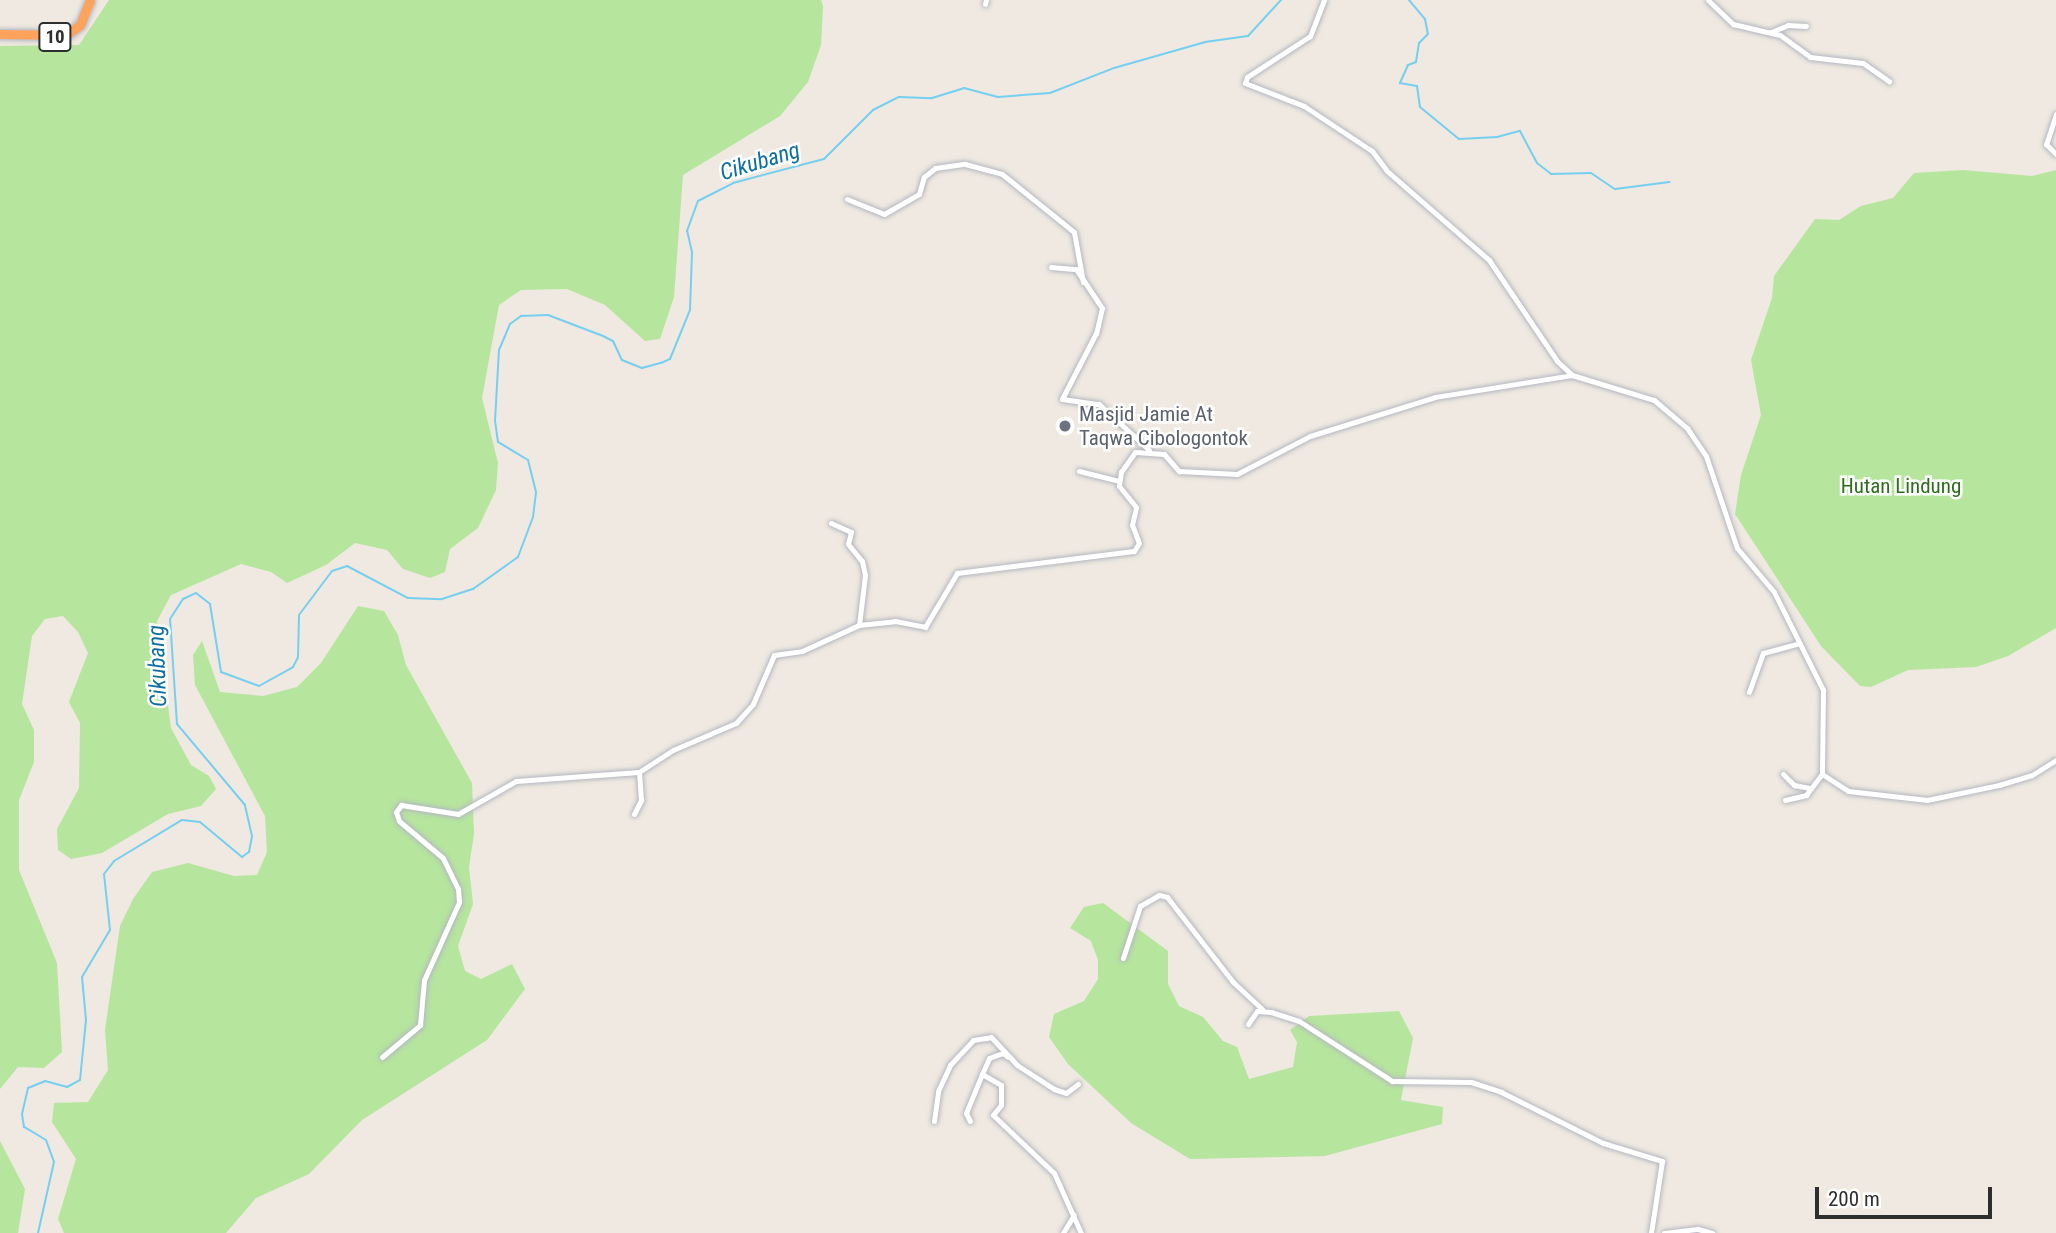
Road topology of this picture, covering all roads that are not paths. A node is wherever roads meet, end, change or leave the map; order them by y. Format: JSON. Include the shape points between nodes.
{"nodes":[{"id":1,"x":90,"y":0,"type":"edge"},
{"id":2,"x":1324,"y":0,"type":"edge"},
{"id":3,"x":1708,"y":0,"type":"edge"},
{"id":4,"x":1806,"y":26,"type":"dead end"},
{"id":5,"x":1768,"y":33,"type":"junction"},
{"id":6,"x":0,"y":34,"type":"edge"},
{"id":7,"x":1889,"y":81,"type":"dead end"},
{"id":8,"x":2056,"y":114,"type":"edge"},
{"id":9,"x":2056,"y":154,"type":"edge"},
{"id":10,"x":847,"y":199,"type":"dead end"},
{"id":11,"x":1051,"y":267,"type":"dead end"},
{"id":12,"x":1083,"y":282,"type":"junction"},
{"id":13,"x":1572,"y":375,"type":"junction"},
{"id":14,"x":1149,"y":450,"type":"junction"},
{"id":15,"x":1079,"y":471,"type":"dead end"},
{"id":16,"x":1119,"y":481,"type":"junction"},
{"id":17,"x":831,"y":523,"type":"dead end"},
{"id":18,"x":859,"y":625,"type":"junction"},
{"id":19,"x":1800,"y":643,"type":"junction"},
{"id":20,"x":1749,"y":692,"type":"dead end"},
{"id":21,"x":2056,"y":760,"type":"edge"},
{"id":22,"x":639,"y":772,"type":"junction"},
{"id":23,"x":1783,"y":774,"type":"dead end"},
{"id":24,"x":1822,"y":775,"type":"junction"},
{"id":25,"x":1810,"y":788,"type":"junction"},
{"id":26,"x":1785,"y":800,"type":"dead end"},
{"id":27,"x":634,"y":814,"type":"dead end"},
{"id":28,"x":1123,"y":958,"type":"dead end"},
{"id":29,"x":1262,"y":1009,"type":"junction"},
{"id":30,"x":1248,"y":1024,"type":"dead end"},
{"id":31,"x":382,"y":1057,"type":"dead end"},
{"id":32,"x":1009,"y":1058,"type":"junction"},
{"id":33,"x":982,"y":1074,"type":"junction"},
{"id":34,"x":1078,"y":1084,"type":"dead end"},
{"id":35,"x":934,"y":1121,"type":"dead end"},
{"id":36,"x":970,"y":1121,"type":"dead end"},
{"id":37,"x":1074,"y":1215,"type":"junction"},
{"id":38,"x":1063,"y":1233,"type":"edge"},
{"id":39,"x":1081,"y":1233,"type":"edge"},
{"id":40,"x":1651,"y":1233,"type":"edge"},
{"id":41,"x":1664,"y":1233,"type":"edge"},
{"id":42,"x":1712,"y":1233,"type":"edge"}],
"edges":[{"from":1,"to":6,"type":"highway","number":"10","via":[[79,25],[66,35]]},
{"from":2,"to":13,"type":"street","via":[[1312,33],[1247,77],[1246,84],[1304,106],[1372,151],[1456,235],[1486,257]]},
{"from":3,"to":5,"type":"street","via":[[1733,24]]},
{"from":4,"to":5,"type":"street","via":[[1788,25]]},
{"from":5,"to":7,"type":"street","via":[[1782,36],[1804,55],[1863,63]]},
{"from":8,"to":9,"type":"street","via":[[2046,144]]},
{"from":10,"to":12,"type":"street","via":[[884,214],[919,194],[928,173],[948,163],[1002,174],[1074,232]]},
{"from":11,"to":12,"type":"street","via":[[1076,269]]},
{"from":12,"to":14,"type":"street","via":[[1102,308],[1096,333],[1062,399],[1099,404]]},
{"from":13,"to":14,"type":"street","via":[[1435,397],[1310,436],[1237,474],[1179,471],[1166,456]]},
{"from":13,"to":19,"type":"street","via":[[1654,400],[1687,428],[1706,456],[1737,548],[1773,592]]},
{"from":14,"to":16,"type":"street","via":[[1132,454]]},
{"from":15,"to":16,"type":"street"},
{"from":16,"to":18,"type":"street","via":[[1121,492],[1136,507],[1132,525],[1139,545],[1134,551],[961,571],[924,628],[895,621]]},
{"from":17,"to":18,"type":"street","via":[[851,532],[848,544],[862,561],[866,575]]},
{"from":18,"to":22,"type":"street","via":[[826,636],[802,651],[772,656],[753,704],[736,723],[673,750]]},
{"from":19,"to":20,"type":"street","via":[[1763,653]]},
{"from":19,"to":24,"type":"street","via":[[1825,697]]},
{"from":21,"to":24,"type":"street","via":[[2021,778],[1927,800],[1848,791]]},
{"from":22,"to":27,"type":"street","via":[[641,800]]},
{"from":22,"to":31,"type":"street","via":[[516,781],[458,814],[399,806],[399,821],[446,862],[459,902],[424,980],[421,1023]]},
{"from":23,"to":25,"type":"street","via":[[1794,785]]},
{"from":24,"to":25,"type":"street"},
{"from":25,"to":26,"type":"street","via":[[1806,795]]},
{"from":28,"to":29,"type":"street","via":[[1140,906],[1148,899],[1167,897],[1233,982]]},
{"from":29,"to":30,"type":"street"},
{"from":29,"to":40,"type":"street","via":[[1299,1021],[1392,1081],[1471,1082],[1502,1092],[1603,1143],[1663,1161]]},
{"from":32,"to":33,"type":"street","via":[[1003,1053],[989,1058]]},
{"from":32,"to":34,"type":"street","via":[[1054,1089],[1066,1093]]},
{"from":32,"to":35,"type":"street","via":[[991,1037],[974,1040],[950,1065],[938,1091]]},
{"from":33,"to":36,"type":"street","via":[[966,1113]]},
{"from":33,"to":37,"type":"street","via":[[1001,1085],[1001,1105],[993,1115],[1043,1159]]},
{"from":37,"to":38,"type":"street"},
{"from":37,"to":39,"type":"street"},
{"from":41,"to":42,"type":"street","via":[[1698,1228]]}]}
